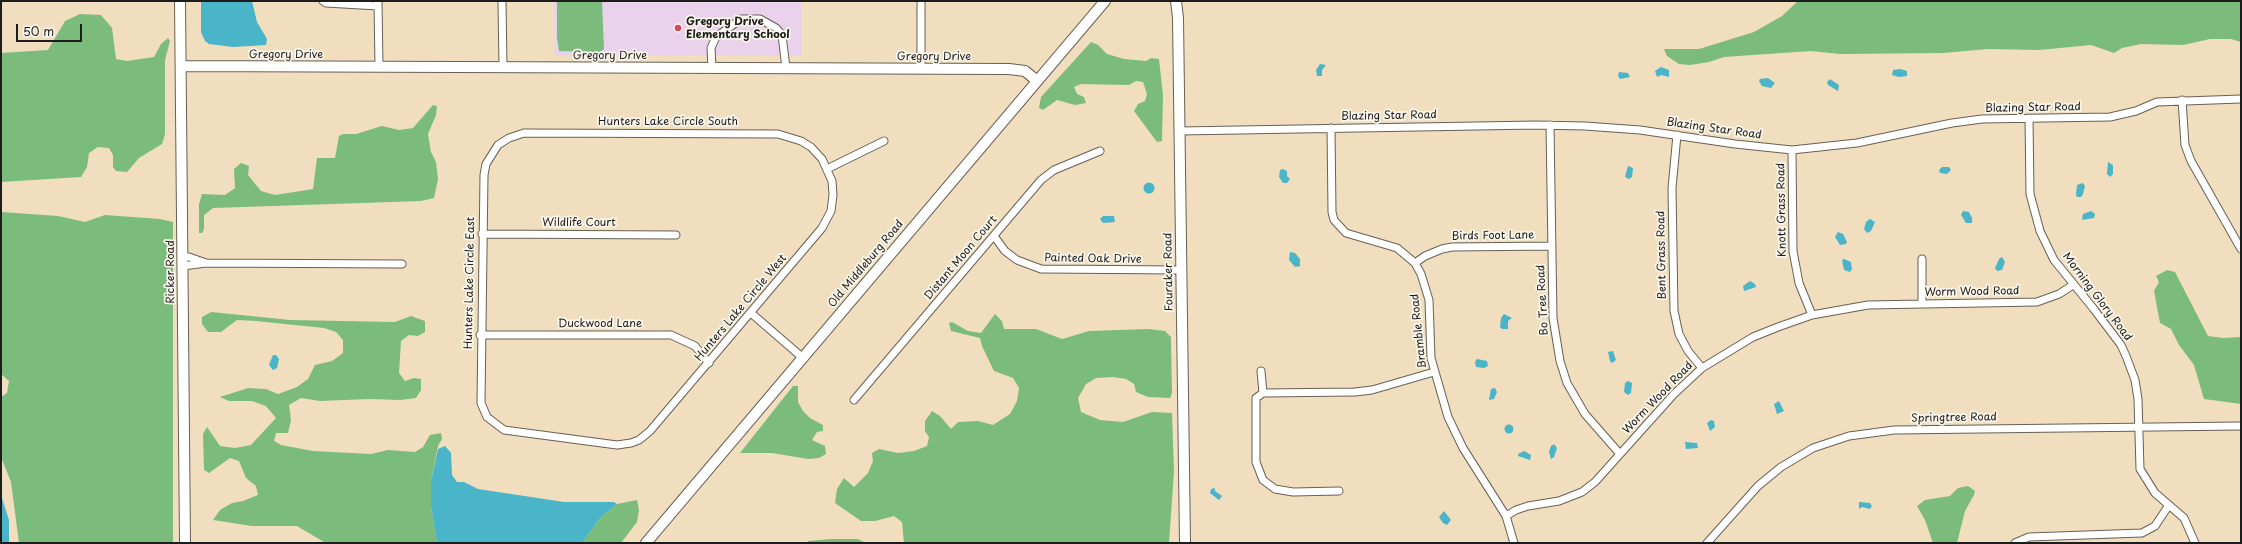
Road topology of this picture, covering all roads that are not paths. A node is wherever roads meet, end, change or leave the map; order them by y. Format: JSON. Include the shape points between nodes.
{"nodes":[{"id":1,"x":180,"y":1,"type":"edge"},
{"id":2,"x":323,"y":1,"type":"edge"},
{"id":3,"x":502,"y":1,"type":"edge"},
{"id":4,"x":921,"y":1,"type":"edge"},
{"id":5,"x":1105,"y":1,"type":"edge"},
{"id":6,"x":1176,"y":1,"type":"edge"},
{"id":7,"x":378,"y":3,"type":"edge"},
{"id":8,"x":181,"y":66,"type":"junction"},
{"id":9,"x":379,"y":67,"type":"junction"},
{"id":10,"x":503,"y":68,"type":"junction"},
{"id":11,"x":712,"y":68,"type":"junction"},
{"id":12,"x":786,"y":68,"type":"junction"},
{"id":13,"x":921,"y":68,"type":"junction"},
{"id":14,"x":1036,"y":80,"type":"junction"},
{"id":15,"x":2241,"y":99,"type":"edge"},
{"id":16,"x":2182,"y":100,"type":"junction"},
{"id":17,"x":2029,"y":118,"type":"junction"},
{"id":18,"x":1550,"y":125,"type":"junction"},
{"id":19,"x":1331,"y":128,"type":"junction"},
{"id":20,"x":1180,"y":131,"type":"junction"},
{"id":21,"x":1677,"y":135,"type":"junction"},
{"id":22,"x":884,"y":141,"type":"dead end"},
{"id":23,"x":498,"y":145,"type":"joint"},
{"id":24,"x":1792,"y":150,"type":"junction"},
{"id":25,"x":1100,"y":151,"type":"dead end"},
{"id":26,"x":827,"y":169,"type":"junction"},
{"id":27,"x":482,"y":234,"type":"junction"},
{"id":28,"x":676,"y":235,"type":"dead end"},
{"id":29,"x":994,"y":236,"type":"junction"},
{"id":30,"x":1551,"y":246,"type":"junction"},
{"id":31,"x":2241,"y":249,"type":"edge"},
{"id":32,"x":1922,"y":259,"type":"dead end"},
{"id":33,"x":183,"y":262,"type":"junction"},
{"id":34,"x":1415,"y":263,"type":"junction"},
{"id":35,"x":402,"y":264,"type":"dead end"},
{"id":36,"x":1181,"y":270,"type":"junction"},
{"id":37,"x":2073,"y":284,"type":"junction"},
{"id":38,"x":1922,"y":304,"type":"junction"},
{"id":39,"x":752,"y":313,"type":"junction"},
{"id":40,"x":1812,"y":315,"type":"junction"},
{"id":41,"x":480,"y":335,"type":"junction"},
{"id":42,"x":803,"y":358,"type":"junction"},
{"id":43,"x":709,"y":363,"type":"junction"},
{"id":44,"x":1702,"y":368,"type":"junction"},
{"id":45,"x":1261,"y":371,"type":"dead end"},
{"id":46,"x":1434,"y":372,"type":"junction"},
{"id":47,"x":1263,"y":393,"type":"junction"},
{"id":48,"x":854,"y":400,"type":"dead end"},
{"id":49,"x":2241,"y":426,"type":"edge"},
{"id":50,"x":2138,"y":427,"type":"junction"},
{"id":51,"x":632,"y":443,"type":"joint"},
{"id":52,"x":1620,"y":454,"type":"junction"},
{"id":53,"x":1339,"y":491,"type":"dead end"},
{"id":54,"x":2169,"y":505,"type":"junction"},
{"id":55,"x":1506,"y":516,"type":"junction"},
{"id":56,"x":185,"y":543,"type":"edge"},
{"id":57,"x":646,"y":543,"type":"edge"},
{"id":58,"x":1185,"y":543,"type":"edge"},
{"id":59,"x":1514,"y":543,"type":"edge"},
{"id":60,"x":1707,"y":543,"type":"edge"},
{"id":61,"x":2014,"y":543,"type":"edge"},
{"id":62,"x":2195,"y":543,"type":"edge"}],
"edges":[{"from":1,"to":8,"type":"street","name":"Ricker Road"},
{"from":2,"to":7,"type":"street"},
{"from":3,"to":10,"type":"street"},
{"from":4,"to":13,"type":"street"},
{"from":5,"to":14,"type":"street","name":"Old Middleburg Road"},
{"from":6,"to":20,"type":"street","name":"Fouraker Road"},
{"from":7,"to":9,"type":"street"},
{"from":8,"to":9,"type":"street","name":"Gregory Drive"},
{"from":8,"to":33,"type":"street","name":"Ricker Road"},
{"from":9,"to":10,"type":"street","name":"Gregory Drive"},
{"from":10,"to":11,"type":"street","name":"Gregory Drive"},
{"from":11,"to":12,"type":"street","name":"Gregory Drive"},
{"from":11,"to":12,"type":"street","via":[[711,48],[716,37],[741,19],[760,19],[776,28],[782,35]]},
{"from":12,"to":13,"type":"street","name":"Gregory Drive"},
{"from":13,"to":14,"type":"street","name":"Gregory Drive","via":[[1009,69],[1025,71]]},
{"from":14,"to":42,"type":"street","name":"Old Middleburg Road"},
{"from":15,"to":16,"type":"street","name":"Blazing Star Road"},
{"from":16,"to":17,"type":"street","name":"Blazing Star Road","via":[[2157,102],[2136,111],[2110,117]]},
{"from":16,"to":31,"type":"street","via":[[2185,145],[2191,161]]},
{"from":17,"to":24,"type":"street","name":"Blazing Star Road","via":[[1982,119],[1952,123],[1857,143]]},
{"from":17,"to":37,"type":"street","name":"Morning Glory Road","via":[[2030,194],[2033,209],[2054,260]]},
{"from":18,"to":19,"type":"street","name":"Blazing Star Road"},
{"from":18,"to":21,"type":"street","name":"Blazing Star Road","via":[[1616,128]]},
{"from":18,"to":30,"type":"street","name":"Bo Tree Road"},
{"from":19,"to":20,"type":"street","name":"Blazing Star Road"},
{"from":19,"to":34,"type":"street","name":"Bramble Road","via":[[1334,220],[1346,233],[1397,248]]},
{"from":20,"to":36,"type":"street","name":"Fouraker Road"},
{"from":21,"to":24,"type":"street","name":"Blazing Star Road"},
{"from":21,"to":44,"type":"street","name":"Bent Grass Road","via":[[1672,188],[1674,311],[1679,334],[1688,351]]},
{"from":22,"to":26,"type":"street"},
{"from":23,"to":26,"type":"street","name":"Hunters Lake Circle South","via":[[524,133],[778,134],[811,147],[822,158]]},
{"from":23,"to":27,"type":"street","name":"Hunters Lake Circle East","via":[[486,164]]},
{"from":24,"to":40,"type":"street","name":"Knott Grass Road","via":[[1793,251],[1799,283]]},
{"from":25,"to":29,"type":"street","name":"Distant Moon Court","via":[[1046,175]]},
{"from":26,"to":39,"type":"street","name":"Hunters Lake Circle West","via":[[832,181],[833,195],[827,220]]},
{"from":27,"to":28,"type":"street","name":"Wildlife Court"},
{"from":27,"to":41,"type":"street","name":"Hunters Lake Circle East"},
{"from":29,"to":36,"type":"street","name":"Painted Oak Drive","via":[[1005,251],[1017,260],[1041,270]]},
{"from":29,"to":48,"type":"street","name":"Distant Moon Court"},
{"from":30,"to":34,"type":"street","name":"Birds Foot Lane","via":[[1447,248],[1425,256]]},
{"from":30,"to":52,"type":"street","name":"Bo Tree Road","via":[[1553,324],[1567,383],[1585,414]]},
{"from":32,"to":38,"type":"street"},
{"from":33,"to":35,"type":"street"},
{"from":33,"to":56,"type":"street","name":"Ricker Road"},
{"from":34,"to":46,"type":"street","name":"Bramble Road","via":[[1428,293],[1429,339]]},
{"from":36,"to":58,"type":"street","name":"Fouraker Road"},
{"from":37,"to":38,"type":"street","name":"Worm Wood Road","via":[[2059,294],[2037,302]]},
{"from":37,"to":50,"type":"street","name":"Morning Glory Road","via":[[2121,345],[2126,356],[2135,380]]},
{"from":38,"to":40,"type":"street","name":"Worm Wood Road","via":[[1868,305]]},
{"from":39,"to":42,"type":"street"},
{"from":39,"to":43,"type":"street","name":"Hunters Lake Circle West"},
{"from":40,"to":44,"type":"street","name":"Worm Wood Road","via":[[1754,337]]},
{"from":41,"to":43,"type":"street","name":"Duckwood Lane","via":[[671,335],[695,346]]},
{"from":41,"to":51,"type":"street","name":"Hunters Lake Circle East","via":[[481,403],[487,417],[493,423],[515,433],[617,445]]},
{"from":42,"to":57,"type":"street","name":"Old Middleburg Road"},
{"from":43,"to":51,"type":"street","name":"Hunters Lake Circle West","via":[[650,431]]},
{"from":44,"to":52,"type":"street","name":"Worm Wood Road","via":[[1674,394]]},
{"from":45,"to":47,"type":"street"},
{"from":46,"to":47,"type":"street","via":[[1372,390]]},
{"from":46,"to":55,"type":"street","name":"Bramble Road","via":[[1448,417],[1463,448]]},
{"from":47,"to":53,"type":"street","via":[[1256,398],[1256,462],[1263,480],[1275,489],[1293,492]]},
{"from":49,"to":50,"type":"street","name":"Springtree Road"},
{"from":50,"to":54,"type":"street","name":"Morning Glory Road","via":[[2140,469],[2154,493]]},
{"from":50,"to":60,"type":"street","name":"Springtree Road","via":[[1894,430],[1849,436],[1803,453],[1766,479]]},
{"from":52,"to":55,"type":"street","name":"Worm Wood Road","via":[[1595,482],[1575,496],[1528,506]]},
{"from":54,"to":61,"type":"street","via":[[2155,526],[2142,533],[2029,537]]},
{"from":54,"to":62,"type":"street","name":"Morning Glory Road","via":[[2184,518]]},
{"from":55,"to":59,"type":"street","name":"Bramble Road"}]}
